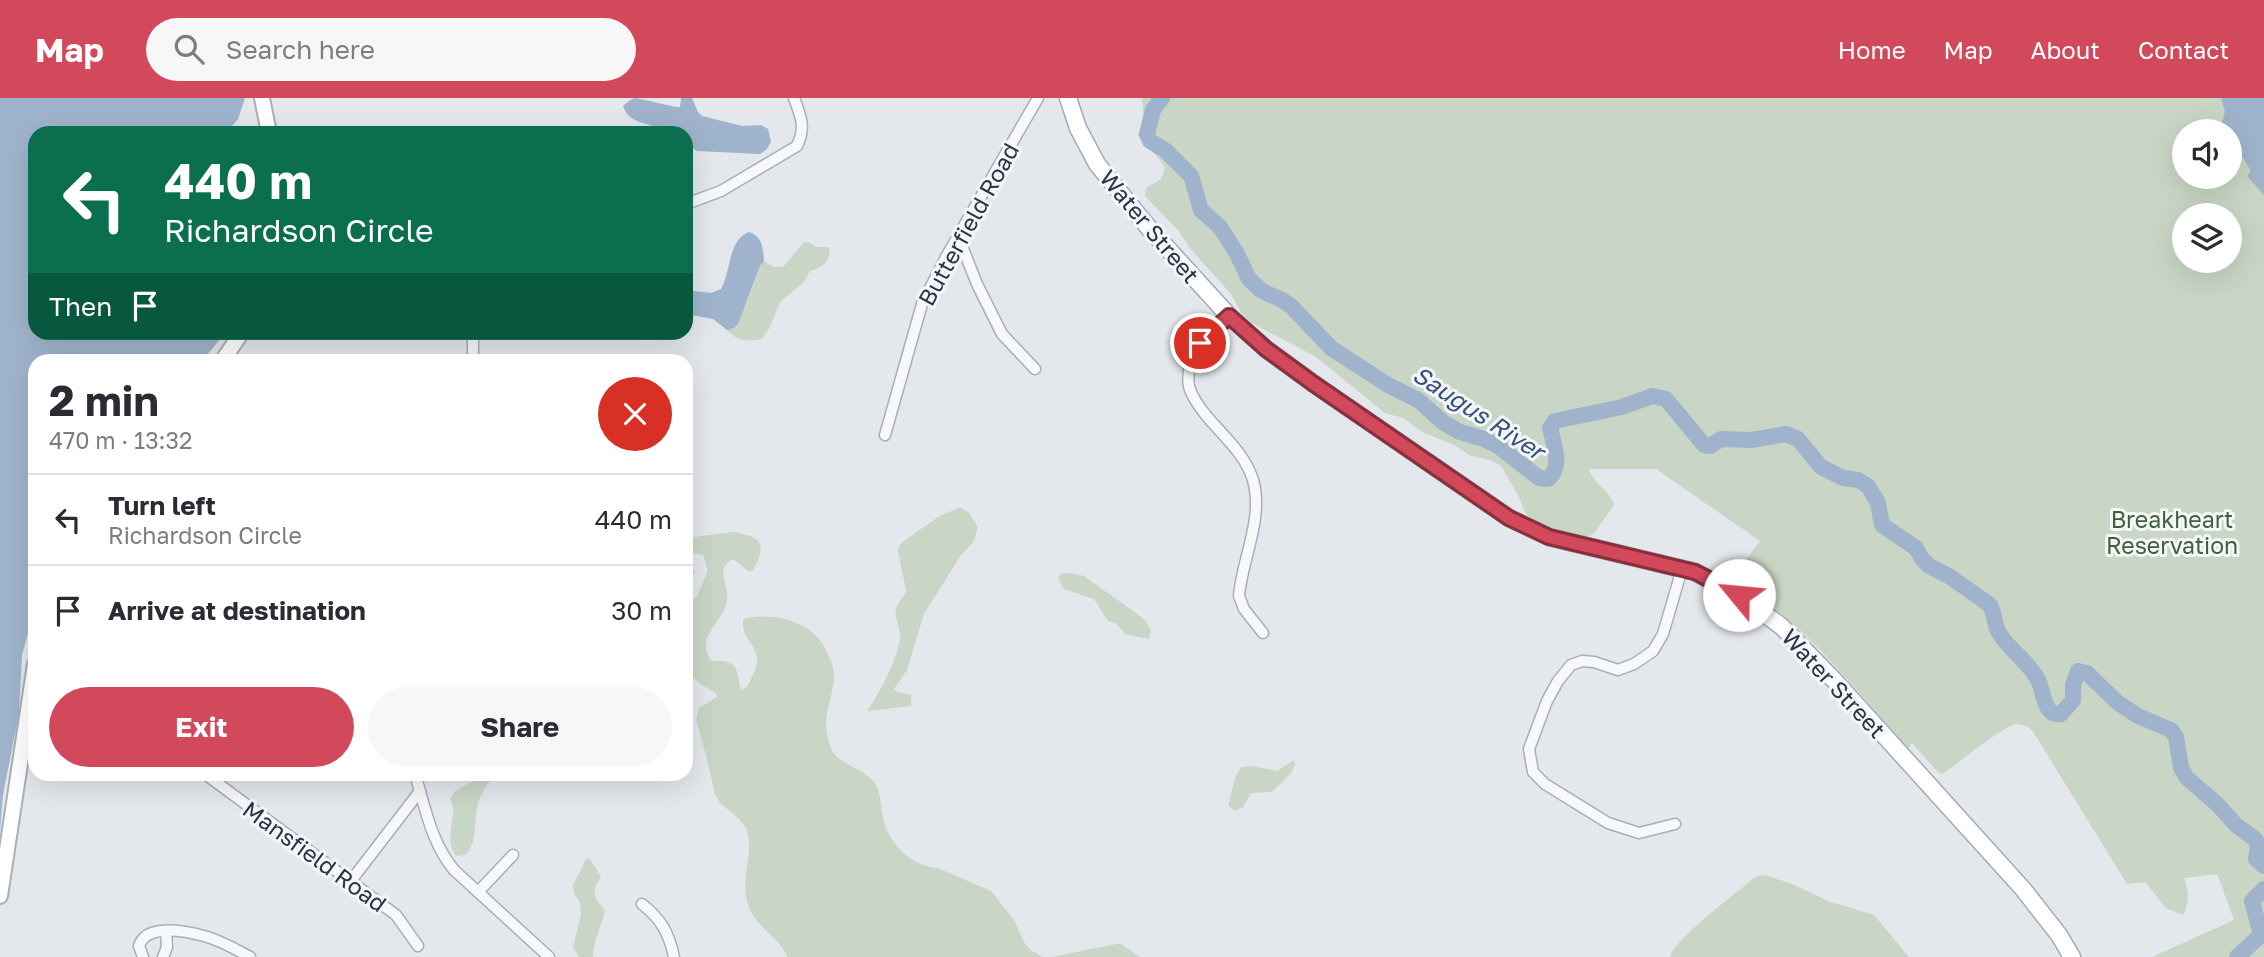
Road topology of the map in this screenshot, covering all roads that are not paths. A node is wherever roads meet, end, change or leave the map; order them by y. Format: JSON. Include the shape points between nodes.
{"nodes":[{"id":1,"x":262,"y":98,"type":"edge"},
{"id":2,"x":794,"y":98,"type":"edge"},
{"id":3,"x":1038,"y":98,"type":"edge"},
{"id":4,"x":1068,"y":98,"type":"edge"},
{"id":5,"x":268,"y":126,"type":"edge"},
{"id":6,"x":693,"y":201,"type":"edge"},
{"id":7,"x":958,"y":236,"type":"junction"},
{"id":8,"x":1229,"y":316,"type":"junction"},
{"id":9,"x":1035,"y":369,"type":"dead end"},
{"id":10,"x":885,"y":435,"type":"dead end"},
{"id":11,"x":1682,"y":569,"type":"junction"},
{"id":12,"x":1263,"y":633,"type":"dead end"},
{"id":13,"x":28,"y":710,"type":"edge"},
{"id":14,"x":214,"y":781,"type":"edge"},
{"id":15,"x":417,"y":781,"type":"edge"},
{"id":16,"x":420,"y":791,"type":"junction"},
{"id":17,"x":1675,"y":824,"type":"dead end"},
{"id":18,"x":513,"y":855,"type":"dead end"},
{"id":19,"x":350,"y":881,"type":"junction"},
{"id":20,"x":478,"y":892,"type":"junction"},
{"id":21,"x":0,"y":896,"type":"edge"},
{"id":22,"x":642,"y":904,"type":"dead end"},
{"id":23,"x":166,"y":931,"type":"junction"},
{"id":24,"x":418,"y":946,"type":"dead end"},
{"id":25,"x":142,"y":957,"type":"edge"},
{"id":26,"x":163,"y":957,"type":"edge"},
{"id":27,"x":250,"y":957,"type":"edge"},
{"id":28,"x":549,"y":957,"type":"edge"},
{"id":29,"x":674,"y":957,"type":"edge"},
{"id":30,"x":2072,"y":957,"type":"edge"}],
"edges":[{"from":1,"to":5,"type":"main road"},
{"from":2,"to":6,"type":"street","via":[[803,134],[797,146],[721,191]]},
{"from":3,"to":7,"type":"street","name":"Butterfield Road"},
{"from":4,"to":8,"type":"main road","name":"Water Street","via":[[1078,128],[1105,176]]},
{"from":7,"to":9,"type":"street","via":[[1002,334]]},
{"from":7,"to":10,"type":"street","name":"Butterfield Road","via":[[922,304]]},
{"from":8,"to":11,"type":"main road","name":"Water Street","via":[[1314,384],[1509,518],[1549,537]]},
{"from":8,"to":12,"type":"street","via":[[1200,343],[1190,364],[1190,390],[1239,453],[1253,480],[1255,508],[1239,596]]},
{"from":11,"to":17,"type":"street","via":[[1663,634],[1653,651],[1618,670],[1582,660],[1571,666],[1547,701],[1529,749],[1533,772],[1545,784],[1608,823],[1639,833]]},
{"from":11,"to":30,"type":"main road","name":"Water Street","via":[[1739,595],[1782,626],[2023,889]]},
{"from":13,"to":21,"type":"main road"},
{"from":14,"to":19,"type":"street","name":"Mansfield Road"},
{"from":15,"to":16,"type":"street"},
{"from":16,"to":19,"type":"street"},
{"from":16,"to":20,"type":"street","via":[[437,846]]},
{"from":18,"to":20,"type":"street"},
{"from":19,"to":24,"type":"street","name":"Mansfield Road","via":[[396,915]]},
{"from":20,"to":28,"type":"street"},
{"from":22,"to":29,"type":"street","via":[[657,916]]},
{"from":23,"to":25,"type":"street","via":[[142,937]]},
{"from":23,"to":26,"type":"street"},
{"from":23,"to":27,"type":"street","via":[[204,936]]}]}
